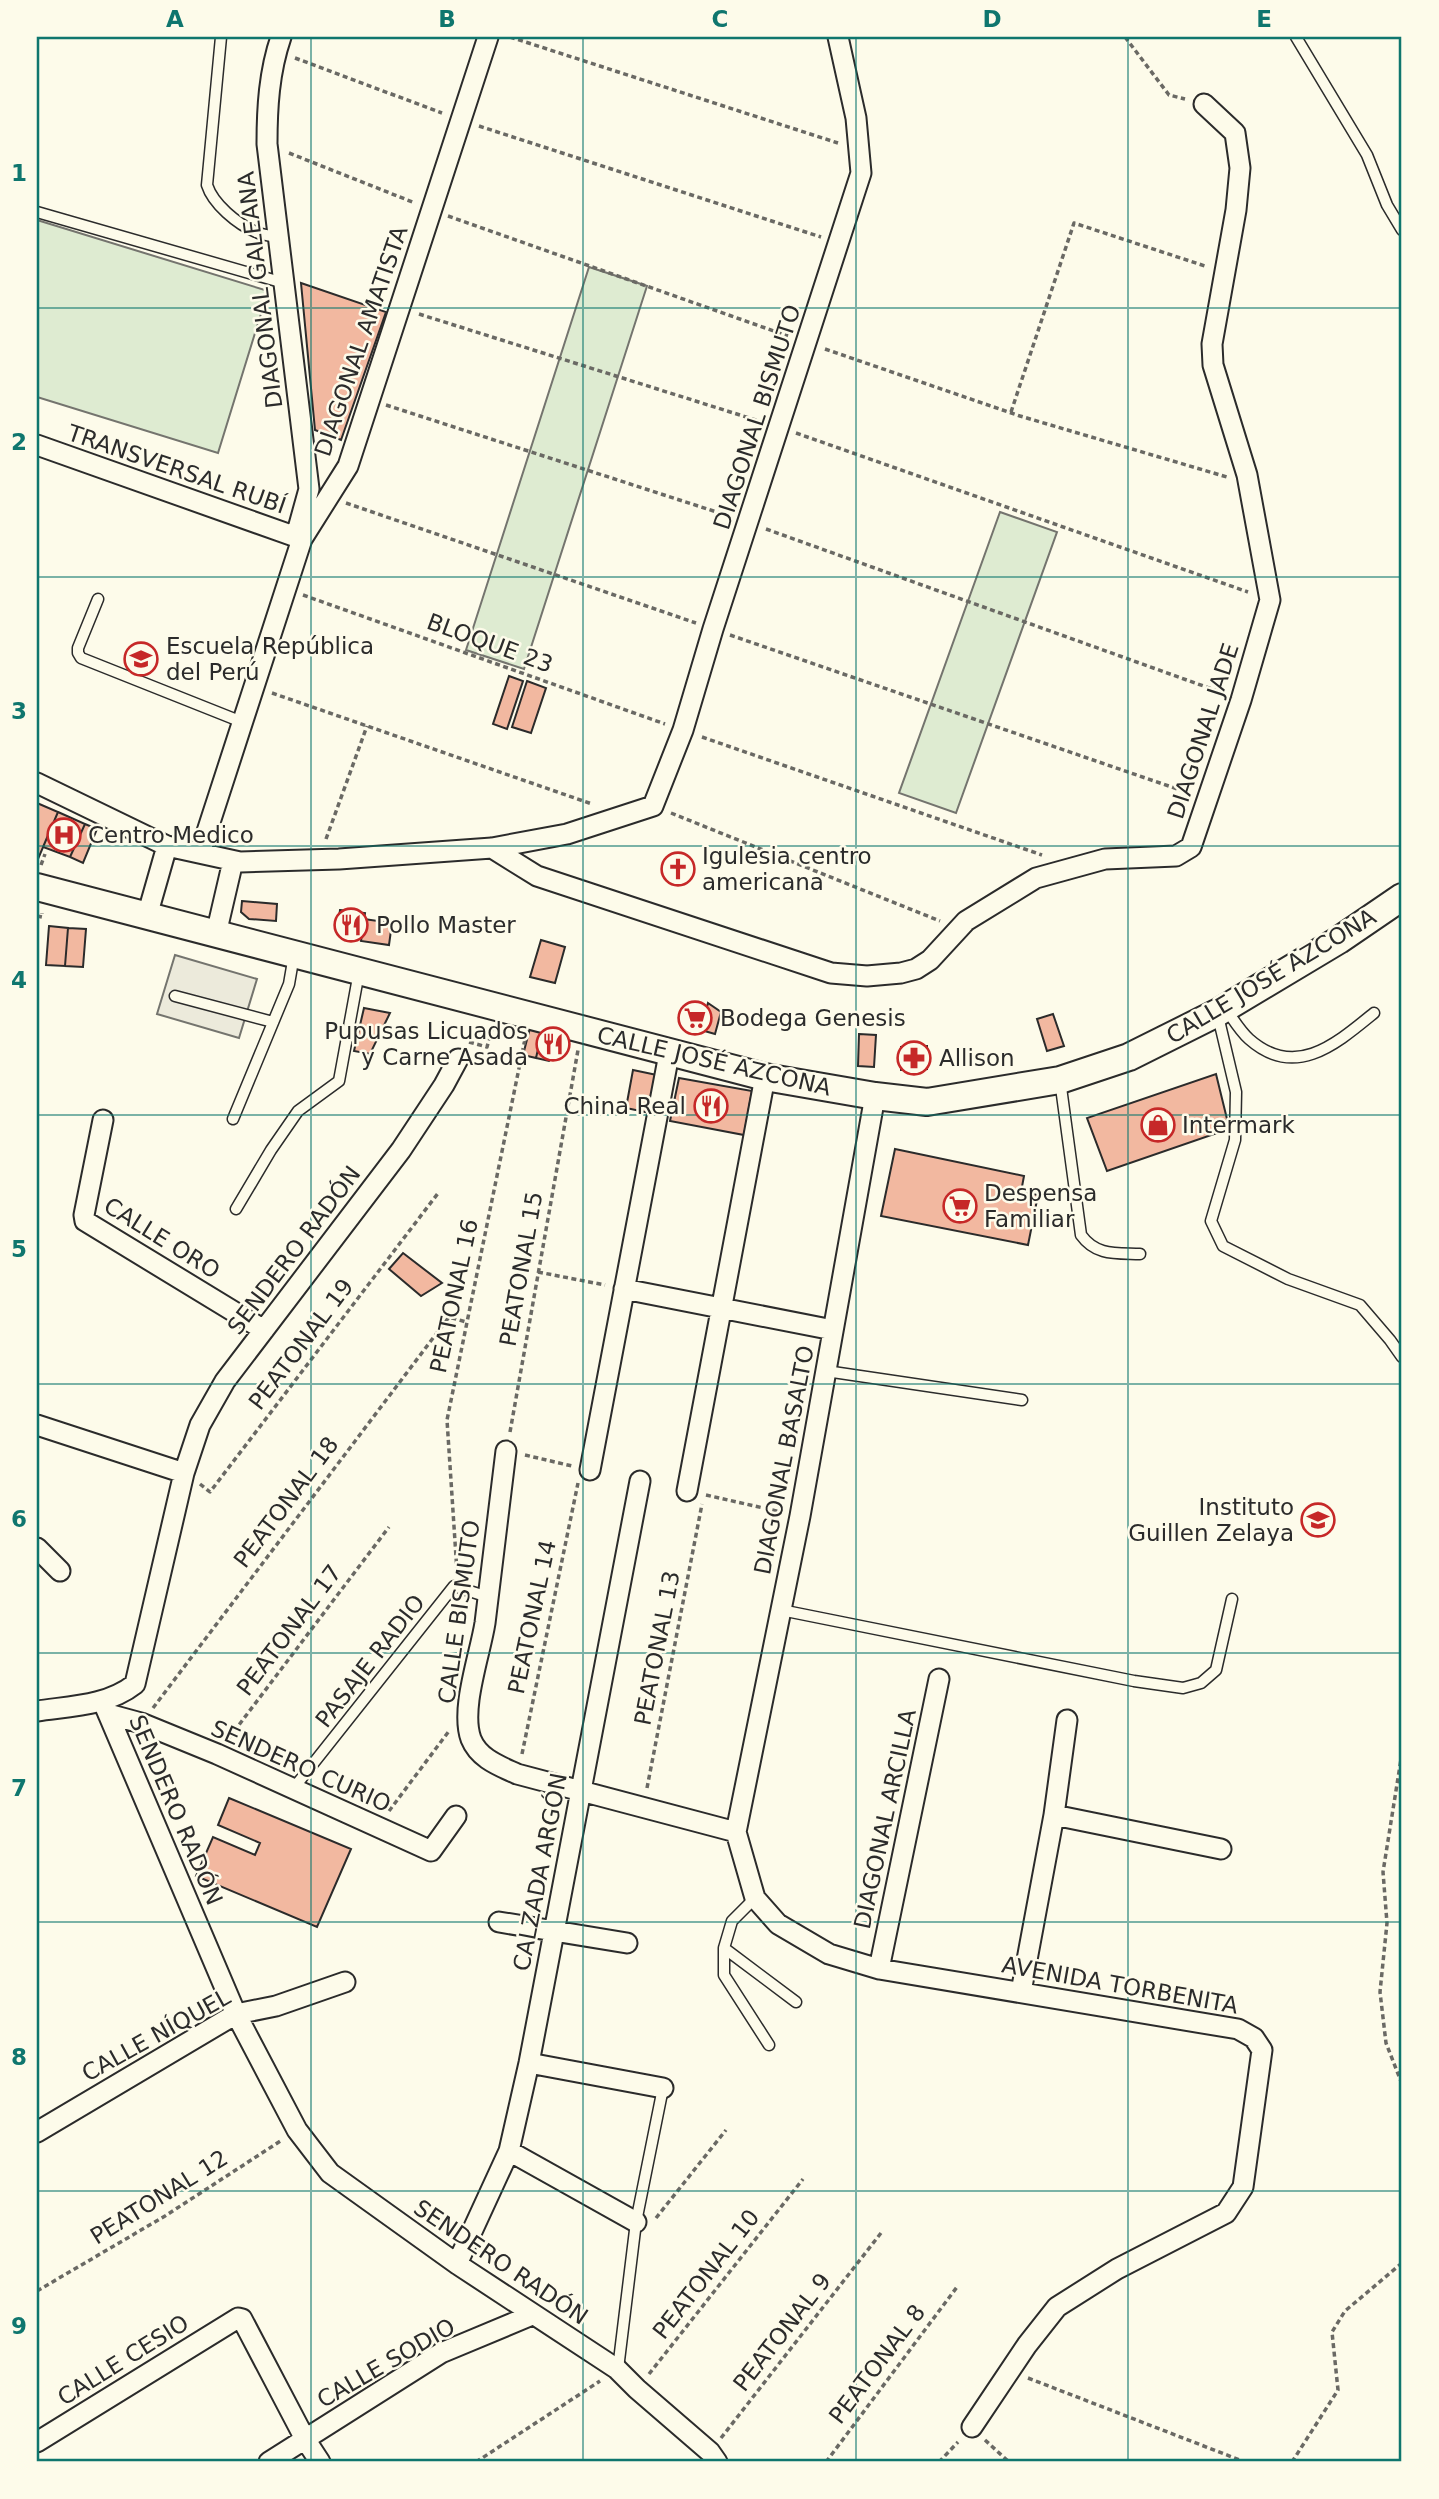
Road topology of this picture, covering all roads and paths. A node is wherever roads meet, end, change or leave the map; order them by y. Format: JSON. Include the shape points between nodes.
{"nodes":[{"id":1,"x":221,"y":37,"type":"edge"},
{"id":2,"x":488,"y":37,"type":"edge"},
{"id":3,"x":510,"y":37,"type":"edge"},
{"id":4,"x":838,"y":37,"type":"edge"},
{"id":5,"x":1125,"y":37,"type":"edge"},
{"id":6,"x":1296,"y":37,"type":"edge"},
{"id":7,"x":278,"y":44,"type":"edge"},
{"id":8,"x":1204,"y":104,"type":"joint"},
{"id":9,"x":461,"y":120,"type":"junction"},
{"id":10,"x":267,"y":144,"type":"junction"},
{"id":11,"x":860,"y":151,"type":"junction"},
{"id":12,"x":431,"y":210,"type":"junction"},
{"id":13,"x":37,"y":212,"type":"edge"},
{"id":14,"x":1402,"y":230,"type":"edge"},
{"id":15,"x":278,"y":237,"type":"junction"},
{"id":16,"x":840,"y":243,"type":"junction"},
{"id":17,"x":1224,"y":272,"type":"junction"},
{"id":18,"x":284,"y":283,"type":"junction"},
{"id":19,"x":399,"y":308,"type":"junction"},
{"id":20,"x":807,"y":343,"type":"junction"},
{"id":21,"x":370,"y":399,"type":"junction"},
{"id":22,"x":1011,"y":412,"type":"junction"},
{"id":23,"x":780,"y":428,"type":"junction"},
{"id":24,"x":37,"y":445,"type":"edge"},
{"id":25,"x":1247,"y":475,"type":"junction"},
{"id":26,"x":328,"y":497,"type":"junction"},
{"id":27,"x":748,"y":523,"type":"junction"},
{"id":28,"x":299,"y":537,"type":"junction"},
{"id":29,"x":285,"y":589,"type":"junction"},
{"id":30,"x":98,"y":599,"type":"dead end"},
{"id":31,"x":1270,"y":600,"type":"junction"},
{"id":32,"x":713,"y":629,"type":"junction"},
{"id":33,"x":254,"y":686,"type":"junction"},
{"id":34,"x":1241,"y":700,"type":"junction"},
{"id":35,"x":242,"y":722,"type":"junction"},
{"id":36,"x":367,"y":726,"type":"junction"},
{"id":37,"x":683,"y":730,"type":"junction"},
{"id":38,"x":37,"y":783,"type":"edge"},
{"id":39,"x":1208,"y":800,"type":"junction"},
{"id":40,"x":653,"y":806,"type":"junction"},
{"id":41,"x":604,"y":808,"type":"dead end"},
{"id":42,"x":167,"y":846,"type":"junction"},
{"id":43,"x":492,"y":848,"type":"junction"},
{"id":44,"x":200,"y":853,"type":"junction"},
{"id":45,"x":319,"y":859,"type":"junction"},
{"id":46,"x":233,"y":861,"type":"junction"},
{"id":47,"x":1077,"y":867,"type":"junction"},
{"id":48,"x":37,"y":887,"type":"edge"},
{"id":49,"x":1402,"y":897,"type":"edge"},
{"id":50,"x":147,"y":916,"type":"junction"},
{"id":51,"x":958,"y":928,"type":"junction"},
{"id":52,"x":216,"y":934,"type":"junction"},
{"id":53,"x":294,"y":954,"type":"junction"},
{"id":54,"x":359,"y":971,"type":"junction"},
{"id":55,"x":175,"y":996,"type":"dead end"},
{"id":56,"x":1222,"y":1011,"type":"junction"},
{"id":57,"x":1374,"y":1013,"type":"dead end"},
{"id":58,"x":530,"y":1016,"type":"junction"},
{"id":59,"x":273,"y":1022,"type":"junction"},
{"id":60,"x":581,"y":1030,"type":"junction"},
{"id":61,"x":669,"y":1054,"type":"junction"},
{"id":62,"x":458,"y":1059,"type":"dead end"},
{"id":63,"x":765,"y":1077,"type":"junction"},
{"id":64,"x":1060,"y":1080,"type":"junction"},
{"id":65,"x":875,"y":1096,"type":"junction"},
{"id":66,"x":233,"y":1119,"type":"dead end"},
{"id":67,"x":103,"y":1120,"type":"dead end"},
{"id":68,"x":439,"y":1192,"type":"dead end"},
{"id":69,"x":236,"y":1209,"type":"dead end"},
{"id":70,"x":1140,"y":1254,"type":"dead end"},
{"id":71,"x":538,"y":1272,"type":"junction"},
{"id":72,"x":624,"y":1289,"type":"junction"},
{"id":73,"x":722,"y":1308,"type":"junction"},
{"id":74,"x":466,"y":1322,"type":"junction"},
{"id":75,"x":264,"y":1330,"type":"junction"},
{"id":76,"x":833,"y":1330,"type":"junction"},
{"id":77,"x":1402,"y":1357,"type":"edge"},
{"id":78,"x":826,"y":1371,"type":"junction"},
{"id":79,"x":1022,"y":1400,"type":"dead end"},
{"id":80,"x":37,"y":1425,"type":"edge"},
{"id":81,"x":506,"y":1451,"type":"joint"},
{"id":82,"x":184,"y":1473,"type":"junction"},
{"id":83,"x":584,"y":1475,"type":"joint"},
{"id":84,"x":640,"y":1481,"type":"dead end"},
{"id":85,"x":696,"y":1493,"type":"joint"},
{"id":86,"x":389,"y":1527,"type":"dead end"},
{"id":87,"x":37,"y":1548,"type":"edge"},
{"id":88,"x":60,"y":1571,"type":"dead end"},
{"id":89,"x":454,"y":1586,"type":"junction"},
{"id":90,"x":488,"y":1597,"type":"junction"},
{"id":91,"x":1232,"y":1599,"type":"dead end"},
{"id":92,"x":781,"y":1610,"type":"junction"},
{"id":93,"x":939,"y":1679,"type":"dead end"},
{"id":94,"x":469,"y":1704,"type":"junction"},
{"id":95,"x":106,"y":1708,"type":"junction"},
{"id":96,"x":37,"y":1711,"type":"edge"},
{"id":97,"x":1067,"y":1720,"type":"dead end"},
{"id":98,"x":141,"y":1723,"type":"junction"},
{"id":99,"x":1402,"y":1753,"type":"edge"},
{"id":100,"x":217,"y":1754,"type":"junction"},
{"id":101,"x":517,"y":1774,"type":"junction"},
{"id":102,"x":293,"y":1789,"type":"junction"},
{"id":103,"x":580,"y":1790,"type":"junction"},
{"id":104,"x":644,"y":1807,"type":"junction"},
{"id":105,"x":1054,"y":1815,"type":"junction"},
{"id":106,"x":456,"y":1816,"type":"dead end"},
{"id":107,"x":377,"y":1827,"type":"junction"},
{"id":108,"x":736,"y":1832,"type":"junction"},
{"id":109,"x":1222,"y":1849,"type":"dead end"},
{"id":110,"x":755,"y":1898,"type":"junction"},
{"id":111,"x":499,"y":1922,"type":"dead end"},
{"id":112,"x":553,"y":1931,"type":"junction"},
{"id":113,"x":627,"y":1943,"type":"dead end"},
{"id":114,"x":724,"y":1948,"type":"junction"},
{"id":115,"x":879,"y":1969,"type":"junction"},
{"id":116,"x":345,"y":1982,"type":"dead end"},
{"id":117,"x":1021,"y":1992,"type":"junction"},
{"id":118,"x":796,"y":2001,"type":"dead end"},
{"id":119,"x":236,"y":2014,"type":"junction"},
{"id":120,"x":769,"y":2045,"type":"dead end"},
{"id":121,"x":529,"y":2063,"type":"junction"},
{"id":122,"x":1402,"y":2084,"type":"edge"},
{"id":123,"x":663,"y":2088,"type":"joint"},
{"id":124,"x":298,"y":2130,"type":"junction"},
{"id":125,"x":726,"y":2130,"type":"dead end"},
{"id":126,"x":37,"y":2132,"type":"edge"},
{"id":127,"x":509,"y":2151,"type":"junction"},
{"id":128,"x":803,"y":2179,"type":"dead end"},
{"id":129,"x":636,"y":2222,"type":"junction"},
{"id":130,"x":881,"y":2233,"type":"dead end"},
{"id":131,"x":633,"y":2248,"type":"junction"},
{"id":132,"x":1402,"y":2263,"type":"edge"},
{"id":133,"x":457,"y":2264,"type":"junction"},
{"id":134,"x":957,"y":2287,"type":"dead end"},
{"id":135,"x":37,"y":2291,"type":"edge"},
{"id":136,"x":532,"y":2315,"type":"junction"},
{"id":137,"x":617,"y":2369,"type":"junction"},
{"id":138,"x":1010,"y":2370,"type":"junction"},
{"id":139,"x":637,"y":2389,"type":"junction"},
{"id":140,"x":972,"y":2427,"type":"junction"},
{"id":141,"x":304,"y":2439,"type":"junction"},
{"id":142,"x":37,"y":2442,"type":"edge"},
{"id":143,"x":714,"y":2457,"type":"edge"},
{"id":144,"x":269,"y":2462,"type":"edge"},
{"id":145,"x":320,"y":2462,"type":"edge"},
{"id":146,"x":476,"y":2462,"type":"edge"},
{"id":147,"x":826,"y":2462,"type":"edge"},
{"id":148,"x":939,"y":2462,"type":"edge"},
{"id":149,"x":1009,"y":2462,"type":"edge"},
{"id":150,"x":1245,"y":2462,"type":"edge"},
{"id":151,"x":1292,"y":2462,"type":"edge"}],
"edges":[{"from":1,"to":15,"type":"lane","via":[[207,185],[222,209],[256,232]]},
{"from":2,"to":9,"type":"street","name":"DIAGONAL AMATISTA"},
{"from":3,"to":11,"type":"path"},
{"from":4,"to":11,"type":"street","name":"DIAGONAL BISMUTO"},
{"from":5,"to":8,"type":"path","via":[[1169,94]]},
{"from":6,"to":14,"type":"lane","via":[[1367,155]]},
{"from":7,"to":9,"type":"path"},
{"from":7,"to":10,"type":"street","name":"DIAGONAL GALEANA","via":[[267,104]]},
{"from":8,"to":17,"type":"street","name":"DIAGONAL JADE","via":[[1235,133],[1240,168]]},
{"from":9,"to":12,"type":"street","name":"DIAGONAL AMATISTA"},
{"from":9,"to":16,"type":"path"},
{"from":10,"to":12,"type":"path"},
{"from":10,"to":15,"type":"street","name":"DIAGONAL GALEANA"},
{"from":11,"to":16,"type":"street","name":"DIAGONAL BISMUTO","via":[[861,173]]},
{"from":12,"to":19,"type":"street","name":"DIAGONAL AMATISTA"},
{"from":12,"to":20,"type":"path"},
{"from":13,"to":18,"type":"lane"},
{"from":15,"to":18,"type":"street","name":"DIAGONAL GALEANA"},
{"from":16,"to":20,"type":"street","name":"DIAGONAL BISMUTO"},
{"from":17,"to":22,"type":"path","via":[[1074,223]]},
{"from":17,"to":25,"type":"street","name":"DIAGONAL JADE","via":[[1213,365]]},
{"from":18,"to":28,"type":"street","name":"DIAGONAL GALEANA","via":[[309,489]]},
{"from":19,"to":21,"type":"street","name":"DIAGONAL AMATISTA"},
{"from":19,"to":23,"type":"path"},
{"from":20,"to":22,"type":"path"},
{"from":20,"to":23,"type":"street","name":"DIAGONAL BISMUTO"},
{"from":21,"to":26,"type":"street","name":"DIAGONAL AMATISTA","via":[[348,466]]},
{"from":21,"to":27,"type":"path"},
{"from":22,"to":25,"type":"path","via":[[1226,478]]},
{"from":23,"to":27,"type":"street","name":"DIAGONAL BISMUTO"},
{"from":23,"to":31,"type":"path"},
{"from":24,"to":28,"type":"street","name":"TRANSVERSAL RUBÍ"},
{"from":25,"to":31,"type":"street","name":"DIAGONAL JADE"},
{"from":26,"to":28,"type":"street","name":"DIAGONAL AMATISTA"},
{"from":26,"to":32,"type":"path"},
{"from":27,"to":32,"type":"street","name":"DIAGONAL BISMUTO"},
{"from":27,"to":34,"type":"path"},
{"from":28,"to":29,"type":"street","name":"DIAGONAL AMATISTA"},
{"from":29,"to":33,"type":"street","name":"DIAGONAL AMATISTA"},
{"from":29,"to":37,"type":"path","name":"BLOQUE 23"},
{"from":30,"to":35,"type":"lane","via":[[78,648],[81,658]]},
{"from":31,"to":34,"type":"street","name":"DIAGONAL JADE"},
{"from":32,"to":37,"type":"street","name":"DIAGONAL BISMUTO"},
{"from":32,"to":39,"type":"path"},
{"from":33,"to":35,"type":"street","name":"DIAGONAL AMATISTA"},
{"from":33,"to":36,"type":"path"},
{"from":34,"to":39,"type":"street","name":"DIAGONAL JADE"},
{"from":35,"to":44,"type":"street","name":"DIAGONAL AMATISTA"},
{"from":36,"to":41,"type":"path"},
{"from":36,"to":45,"type":"path"},
{"from":37,"to":40,"type":"street","name":"DIAGONAL BISMUTO"},
{"from":37,"to":47,"type":"path","name":"BLOQUE 23"},
{"from":38,"to":42,"type":"street"},
{"from":39,"to":47,"type":"street","name":"DIAGONAL JADE","via":[[1191,846],[1176,856],[1105,859]]},
{"from":40,"to":43,"type":"street","via":[[567,834]]},
{"from":40,"to":51,"type":"path"},
{"from":42,"to":44,"type":"street"},
{"from":42,"to":50,"type":"street"},
{"from":43,"to":45,"type":"street"},
{"from":43,"to":51,"type":"street","name":"DIAGONAL JADE","via":[[537,876],[831,974],[867,976],[916,969]]},
{"from":44,"to":46,"type":"street"},
{"from":45,"to":46,"type":"street"},
{"from":46,"to":52,"type":"street"},
{"from":47,"to":51,"type":"street","name":"DIAGONAL JADE","via":[[1036,878]]},
{"from":48,"to":50,"type":"main road","name":"CALLE JOSÉ AZCONA"},
{"from":49,"to":56,"type":"main road","name":"CALLE JOSÉ AZCONA"},
{"from":50,"to":52,"type":"main road","name":"CALLE JOSÉ AZCONA"},
{"from":52,"to":53,"type":"main road","name":"CALLE JOSÉ AZCONA"},
{"from":53,"to":54,"type":"main road","name":"CALLE JOSÉ AZCONA"},
{"from":53,"to":59,"type":"lane","via":[[289,984]]},
{"from":54,"to":58,"type":"main road","name":"CALLE JOSÉ AZCONA"},
{"from":54,"to":69,"type":"lane","via":[[339,1081],[298,1111]]},
{"from":55,"to":59,"type":"lane"},
{"from":56,"to":57,"type":"lane","via":[[1269,1054],[1286,1058],[1334,1045]]},
{"from":56,"to":64,"type":"main road","name":"CALLE JOSÉ AZCONA","via":[[1129,1057]]},
{"from":56,"to":77,"type":"lane","via":[[1236,1092],[1235,1140],[1212,1221],[1223,1246],[1287,1279],[1360,1305]]},
{"from":58,"to":60,"type":"main road","name":"CALLE JOSÉ AZCONA"},
{"from":58,"to":74,"type":"path","name":"PEATONAL 16"},
{"from":59,"to":66,"type":"lane"},
{"from":60,"to":61,"type":"main road","name":"CALLE JOSÉ AZCONA"},
{"from":60,"to":71,"type":"path","name":"PEATONAL 15"},
{"from":61,"to":63,"type":"main road","name":"CALLE JOSÉ AZCONA"},
{"from":61,"to":72,"type":"street"},
{"from":62,"to":75,"type":"street","name":"SENDERO RADÓN","via":[[401,1150]]},
{"from":63,"to":65,"type":"main road","name":"CALLE JOSÉ AZCONA"},
{"from":63,"to":73,"type":"street"},
{"from":64,"to":65,"type":"main road","name":"CALLE JOSÉ AZCONA","via":[[926,1102]]},
{"from":64,"to":70,"type":"lane","via":[[1080,1235],[1089,1247]]},
{"from":65,"to":76,"type":"street","name":"DIAGONAL BASALTO"},
{"from":67,"to":75,"type":"street","name":"CALLE ORO","via":[[86,1221]]},
{"from":68,"to":82,"type":"path","name":"PEATONAL 19","via":[[211,1492]]},
{"from":71,"to":72,"type":"path"},
{"from":71,"to":81,"type":"path","name":"PEATONAL 15"},
{"from":72,"to":73,"type":"street"},
{"from":72,"to":83,"type":"street"},
{"from":73,"to":76,"type":"street"},
{"from":73,"to":85,"type":"street"},
{"from":74,"to":89,"type":"path","name":"PEATONAL 16","via":[[447,1420],[458,1567]]},
{"from":74,"to":98,"type":"path","name":"PEATONAL 18","via":[[449,1317]]},
{"from":75,"to":82,"type":"street","name":"SENDERO RADÓN","via":[[225,1381],[200,1425]]},
{"from":76,"to":78,"type":"street","name":"DIAGONAL BASALTO"},
{"from":78,"to":79,"type":"lane"},
{"from":78,"to":92,"type":"street","name":"DIAGONAL BASALTO"},
{"from":80,"to":82,"type":"street"},
{"from":81,"to":90,"type":"street","name":"CALLE BISMUTO"},
{"from":82,"to":95,"type":"street","name":"SENDERO RADÓN","via":[[135,1684]]},
{"from":83,"to":101,"type":"path","name":"PEATONAL 14"},
{"from":84,"to":103,"type":"street","name":"CALZADA ARGÓN"},
{"from":85,"to":104,"type":"path","name":"PEATONAL 13"},
{"from":86,"to":100,"type":"path","name":"PEATONAL 17"},
{"from":87,"to":88,"type":"street"},
{"from":89,"to":90,"type":"lane","name":"PASAJE RADIO"},
{"from":89,"to":102,"type":"lane","name":"PASAJE RADIO"},
{"from":90,"to":94,"type":"street","name":"CALLE BISMUTO"},
{"from":91,"to":92,"type":"lane","via":[[1216,1670],[1202,1683],[1183,1688]]},
{"from":92,"to":108,"type":"street","name":"DIAGONAL BASALTO"},
{"from":93,"to":115,"type":"street","name":"DIAGONAL ARCILLA"},
{"from":94,"to":101,"type":"street","name":"CALLE BISMUTO","via":[[472,1742],[485,1758]]},
{"from":94,"to":107,"type":"path"},
{"from":95,"to":96,"type":"street"},
{"from":95,"to":98,"type":"street","name":"SENDERO CURIO"},
{"from":95,"to":119,"type":"street","name":"SENDERO RADÓN"},
{"from":97,"to":105,"type":"street"},
{"from":98,"to":100,"type":"street","name":"SENDERO CURIO"},
{"from":99,"to":122,"type":"path","via":[[1383,1872],[1387,1923],[1380,1992],[1386,2043]]},
{"from":100,"to":102,"type":"street","name":"SENDERO CURIO"},
{"from":101,"to":103,"type":"street","name":"CALLE BISMUTO"},
{"from":102,"to":107,"type":"street","name":"SENDERO CURIO"},
{"from":103,"to":104,"type":"street","name":"CALLE BISMUTO"},
{"from":103,"to":112,"type":"street","name":"CALZADA ARGÓN"},
{"from":104,"to":108,"type":"street","name":"CALLE BISMUTO"},
{"from":105,"to":109,"type":"street"},
{"from":105,"to":117,"type":"street"},
{"from":106,"to":107,"type":"street","name":"SENDERO CURIO","via":[[431,1851]]},
{"from":108,"to":110,"type":"street","name":"AVENIDA TORBENITA"},
{"from":110,"to":114,"type":"lane","via":[[732,1921]]},
{"from":110,"to":115,"type":"street","name":"AVENIDA TORBENITA","via":[[778,1924],[829,1954]]},
{"from":111,"to":112,"type":"street"},
{"from":112,"to":113,"type":"street"},
{"from":112,"to":121,"type":"street","name":"CALZADA ARGÓN"},
{"from":114,"to":118,"type":"lane"},
{"from":114,"to":120,"type":"lane","via":[[724,1975]]},
{"from":115,"to":117,"type":"street","name":"AVENIDA TORBENITA"},
{"from":116,"to":119,"type":"street","name":"CALLE NÍQUEL","via":[[276,2006]]},
{"from":117,"to":138,"type":"street","name":"AVENIDA TORBENITA","via":[[1238,2029],[1254,2038],[1262,2050],[1243,2187],[1226,2213],[1117,2269],[1057,2307]]},
{"from":119,"to":124,"type":"street","name":"SENDERO RADÓN"},
{"from":119,"to":126,"type":"street","name":"CALLE NÍQUEL"},
{"from":121,"to":123,"type":"street"},
{"from":121,"to":127,"type":"street","name":"CALZADA ARGÓN"},
{"from":123,"to":129,"type":"lane"},
{"from":124,"to":133,"type":"street","name":"SENDERO RADÓN","via":[[330,2173]]},
{"from":124,"to":135,"type":"path","name":"PEATONAL 12"},
{"from":125,"to":131,"type":"path"},
{"from":127,"to":129,"type":"street"},
{"from":127,"to":133,"type":"street","name":"CALZADA ARGÓN"},
{"from":128,"to":139,"type":"path","name":"PEATONAL 10"},
{"from":129,"to":131,"type":"lane"},
{"from":130,"to":143,"type":"path","name":"PEATONAL 9"},
{"from":131,"to":137,"type":"lane"},
{"from":132,"to":151,"type":"path","via":[[1345,2311],[1332,2332],[1338,2390]]},
{"from":133,"to":136,"type":"street","name":"SENDERO RADÓN"},
{"from":134,"to":147,"type":"path","name":"PEATONAL 8"},
{"from":136,"to":137,"type":"street","name":"SENDERO RADÓN"},
{"from":136,"to":141,"type":"street","name":"CALLE SODIO","via":[[441,2353]]},
{"from":137,"to":139,"type":"street","name":"SENDERO RADÓN"},
{"from":137,"to":146,"type":"path"},
{"from":138,"to":140,"type":"street","name":"AVENIDA TORBENITA"},
{"from":138,"to":150,"type":"path"},
{"from":139,"to":143,"type":"street","name":"SENDERO RADÓN"},
{"from":140,"to":148,"type":"path"},
{"from":140,"to":149,"type":"path"},
{"from":141,"to":142,"type":"street","name":"CALLE CESIO","via":[[242,2319],[235,2319]]},
{"from":141,"to":144,"type":"street","name":"CALLE SODIO"},
{"from":141,"to":145,"type":"street"}]}
